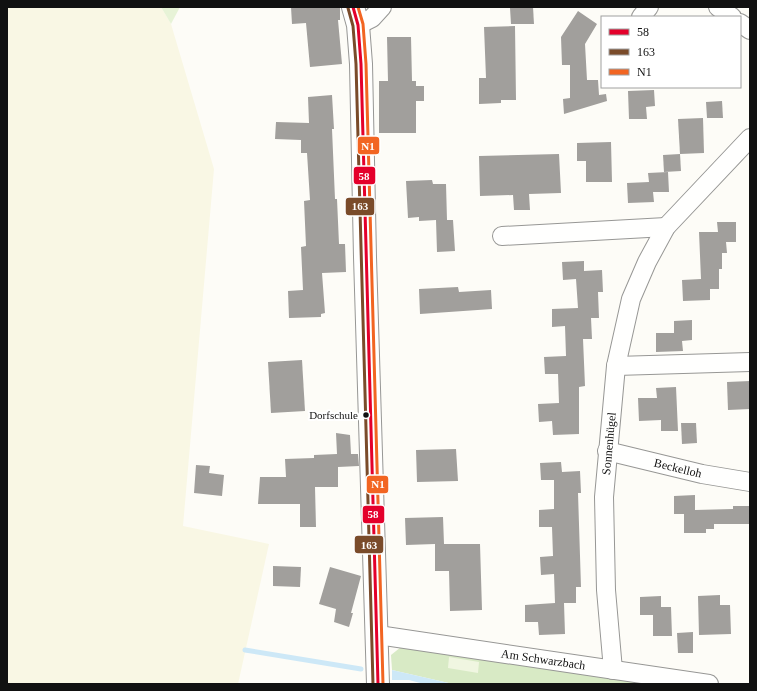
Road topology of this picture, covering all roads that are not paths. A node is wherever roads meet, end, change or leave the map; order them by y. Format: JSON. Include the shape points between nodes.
{"nodes":[{"id":1,"x":382,"y":7,"type":"edge"},
{"id":2,"x":649,"y":7,"type":"edge"},
{"id":3,"x":718,"y":7,"type":"edge"},
{"id":4,"x":356,"y":16,"type":"edge"},
{"id":5,"x":642,"y":16,"type":"edge"},
{"id":6,"x":731,"y":16,"type":"edge"},
{"id":7,"x":741,"y":23,"type":"edge"},
{"id":8,"x":750,"y":30,"type":"edge"},
{"id":9,"x":750,"y":138,"type":"edge"},
{"id":10,"x":666,"y":227,"type":"junction"},
{"id":11,"x":502,"y":236,"type":"dead end"},
{"id":12,"x":750,"y":362,"type":"edge"},
{"id":13,"x":616,"y":366,"type":"junction"},
{"id":14,"x":607,"y":451,"type":"junction"},
{"id":15,"x":750,"y":482,"type":"edge"},
{"id":16,"x":378,"y":635,"type":"junction"},
{"id":17,"x":613,"y":670,"type":"junction"},
{"id":18,"x":378,"y":684,"type":"edge"},
{"id":19,"x":709,"y":684,"type":"edge"}],
"edges":[{"from":1,"to":4,"type":"street","via":[[372,18]]},
{"from":2,"to":5,"type":"street"},
{"from":3,"to":6,"type":"street"},
{"from":4,"to":16,"type":"street","via":[[361,64]]},
{"from":7,"to":8,"type":"street"},
{"from":9,"to":10,"type":"street","name":"Sonnenhügel"},
{"from":10,"to":11,"type":"street"},
{"from":10,"to":13,"type":"street","name":"Sonnenhügel","via":[[631,299]]},
{"from":12,"to":13,"type":"street"},
{"from":13,"to":14,"type":"street","name":"Sonnenhügel"},
{"from":14,"to":15,"type":"street","name":"Beckelloh","via":[[702,474]]},
{"from":14,"to":17,"type":"street","name":"Sonnenhügel","via":[[604,545]]},
{"from":16,"to":17,"type":"street","name":"Am Schwarzbach"},
{"from":16,"to":18,"type":"street"},
{"from":17,"to":19,"type":"street","name":"Am Schwarzbach"}]}
